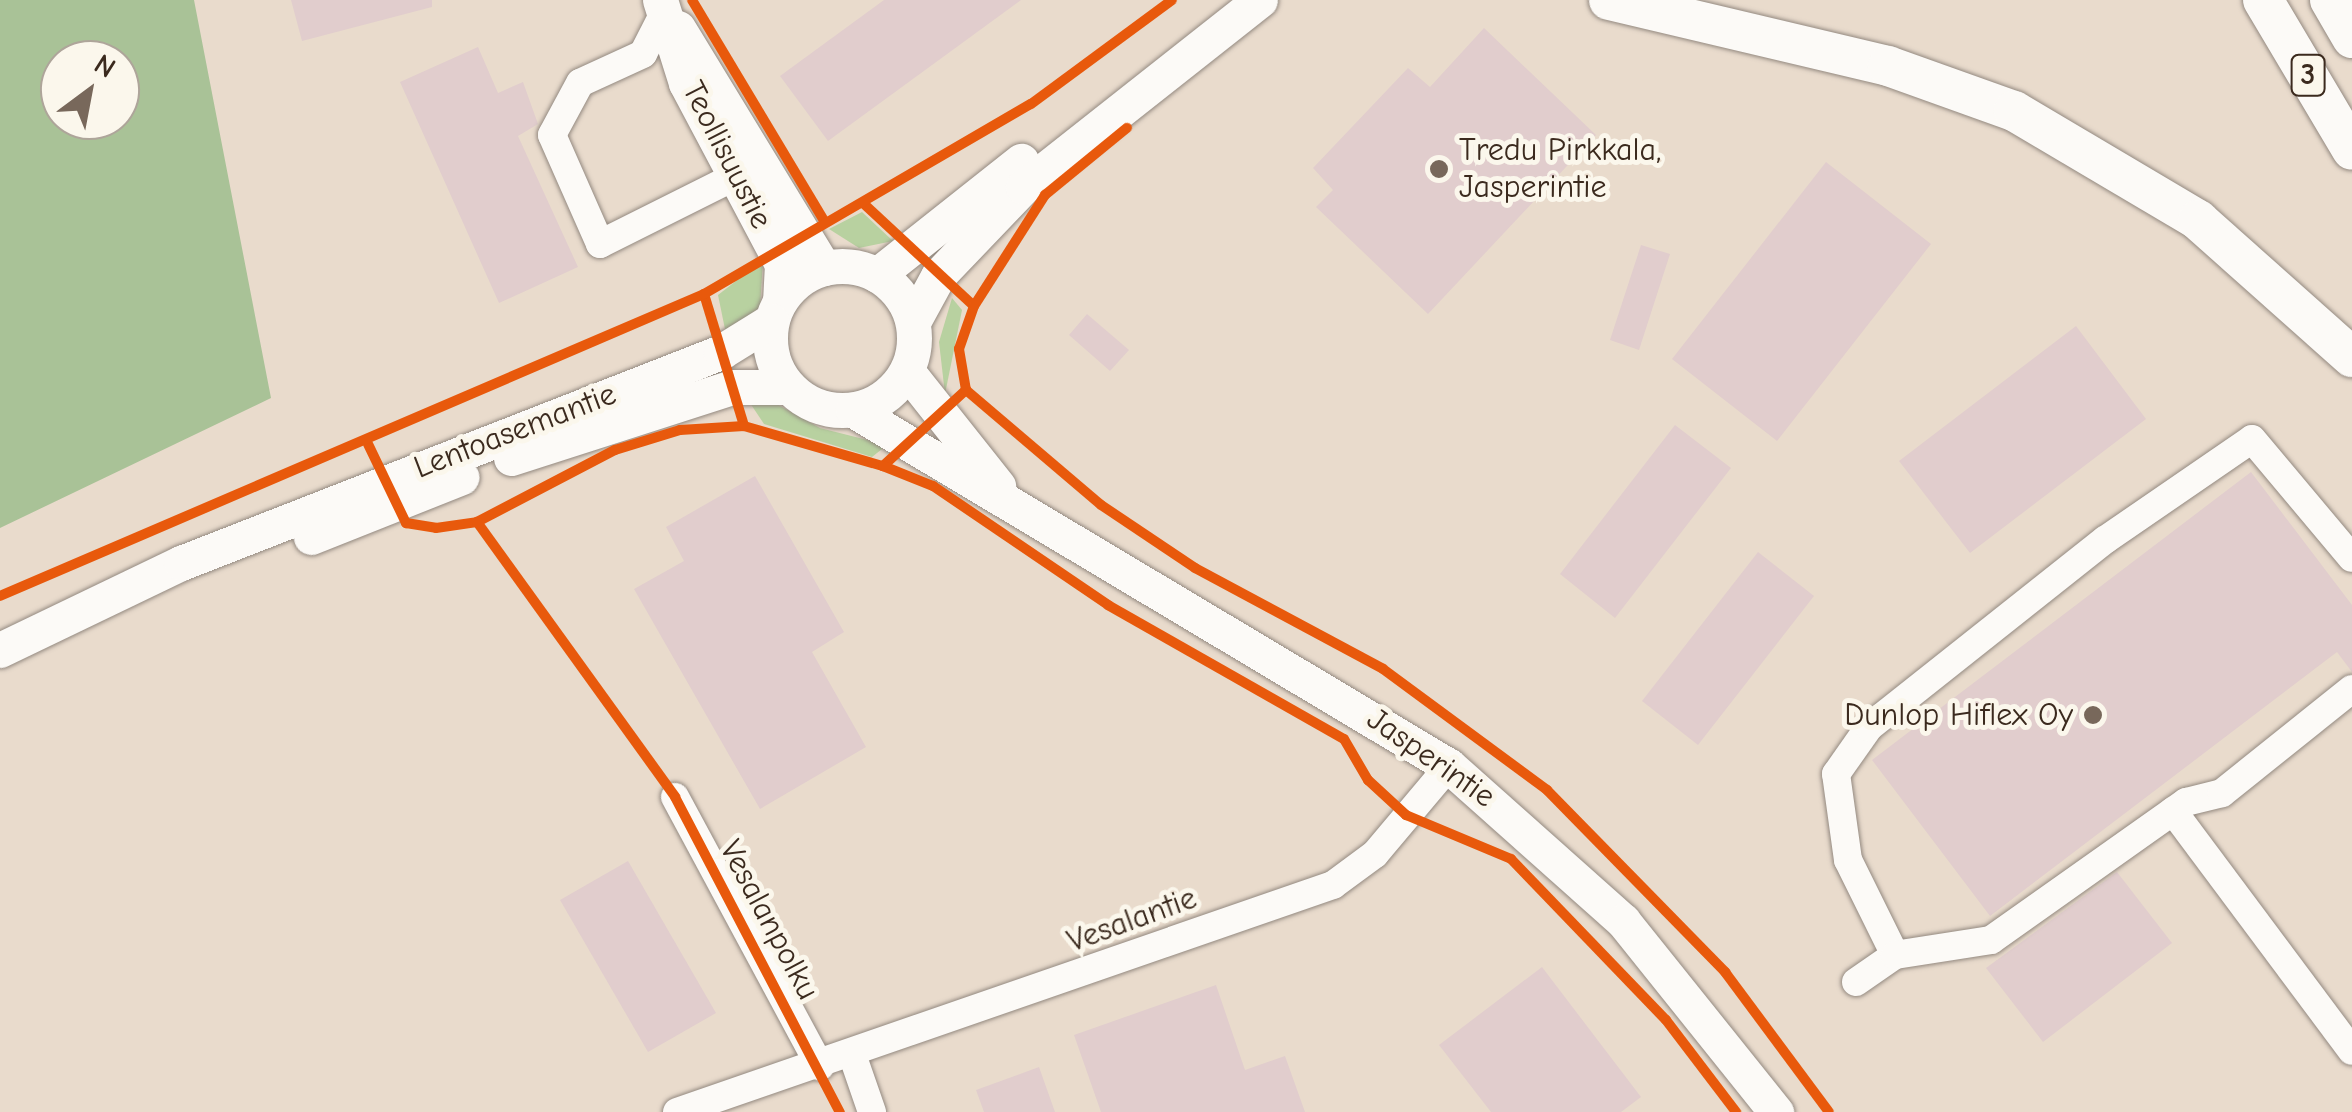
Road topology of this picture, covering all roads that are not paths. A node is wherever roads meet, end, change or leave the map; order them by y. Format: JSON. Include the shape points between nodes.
{"nodes":[{"id":1,"x":1227,"y":0,"type":"edge"},
{"id":2,"x":1260,"y":0,"type":"edge"},
{"id":3,"x":1610,"y":0,"type":"edge"},
{"id":4,"x":2264,"y":0,"type":"edge"},
{"id":5,"x":2330,"y":0,"type":"edge"},
{"id":6,"x":663,"y":6,"type":"edge"},
{"id":7,"x":2352,"y":38,"type":"edge"},
{"id":8,"x":2352,"y":150,"type":"edge"},
{"id":9,"x":736,"y":176,"type":"junction"},
{"id":10,"x":824,"y":268,"type":"junction"},
{"id":11,"x":878,"y":274,"type":"junction"},
{"id":12,"x":776,"y":310,"type":"junction"},
{"id":13,"x":913,"y":322,"type":"junction"},
{"id":14,"x":2352,"y":357,"type":"edge"},
{"id":15,"x":907,"y":371,"type":"junction"},
{"id":16,"x":788,"y":387,"type":"junction"},
{"id":17,"x":852,"y":410,"type":"junction"},
{"id":18,"x":1008,"y":498,"type":"junction"},
{"id":19,"x":2352,"y":558,"type":"edge"},
{"id":20,"x":36,"y":634,"type":"junction"},
{"id":21,"x":0,"y":650,"type":"edge"},
{"id":22,"x":2352,"y":689,"type":"edge"},
{"id":23,"x":1448,"y":766,"type":"junction"},
{"id":24,"x":675,"y":798,"type":"dead end"},
{"id":25,"x":2173,"y":811,"type":"junction"},
{"id":26,"x":1894,"y":955,"type":"junction"},
{"id":27,"x":1856,"y":982,"type":"dead end"},
{"id":28,"x":2352,"y":1050,"type":"edge"},
{"id":29,"x":853,"y":1057,"type":"junction"},
{"id":30,"x":820,"y":1066,"type":"junction"},
{"id":31,"x":677,"y":1112,"type":"edge"},
{"id":32,"x":872,"y":1112,"type":"edge"},
{"id":33,"x":1776,"y":1112,"type":"edge"}],
"edges":[{"from":1,"to":11,"type":"main road"},
{"from":2,"to":13,"type":"main road","via":[[1023,188],[938,276]]},
{"from":3,"to":14,"type":"highway","via":[[1888,66],[2014,111],[2198,220]]},
{"from":4,"to":8,"type":"highway","number":"3"},
{"from":5,"to":7,"type":"highway","number":"3"},
{"from":6,"to":9,"type":"main road","name":"Teollisuustie","via":[[686,83]]},
{"from":6,"to":9,"type":"street","via":[[643,54],[580,83],[552,135],[600,244]]},
{"from":6,"to":10,"type":"main road","name":"Teollisuustie","via":[[710,70]]},
{"from":9,"to":12,"type":"main road","name":"Teollisuustie","via":[[782,264]]},
{"from":10,"to":11,"type":"main road"},
{"from":10,"to":12,"type":"main road"},
{"from":11,"to":13,"type":"main road"},
{"from":12,"to":16,"type":"main road","via":[[769,344]]},
{"from":12,"to":20,"type":"main road","name":"Lentoasemantie","via":[[721,352],[182,563]]},
{"from":13,"to":15,"type":"main road"},
{"from":15,"to":17,"type":"main road","via":[[893,390]]},
{"from":15,"to":18,"type":"main road","name":"Jasperintie"},
{"from":16,"to":17,"type":"main road","via":[[811,404]]},
{"from":16,"to":20,"type":"main road","name":"Lentoasemantie","via":[[732,387],[625,418]]},
{"from":17,"to":18,"type":"main road","name":"Jasperintie"},
{"from":18,"to":23,"type":"main road","name":"Jasperintie","via":[[1107,567],[1338,693]]},
{"from":19,"to":26,"type":"street","via":[[2252,438],[2105,540],[1869,727],[1836,774],[1848,860]]},
{"from":20,"to":21,"type":"main road","name":"Lentoasemantie"},
{"from":22,"to":25,"type":"street","via":[[2222,793]]},
{"from":23,"to":29,"type":"street","name":"Vesalantie","via":[[1375,854],[1332,885]]},
{"from":23,"to":33,"type":"main road","name":"Jasperintie","via":[[1624,921]]},
{"from":24,"to":30,"type":"street","name":"Vesalanpolku"},
{"from":25,"to":26,"type":"street","via":[[1991,940]]},
{"from":25,"to":28,"type":"street"},
{"from":26,"to":27,"type":"street"},
{"from":29,"to":30,"type":"street","name":"Vesalantie"},
{"from":29,"to":32,"type":"street"},
{"from":30,"to":31,"type":"street","name":"Vesalantie"}]}
